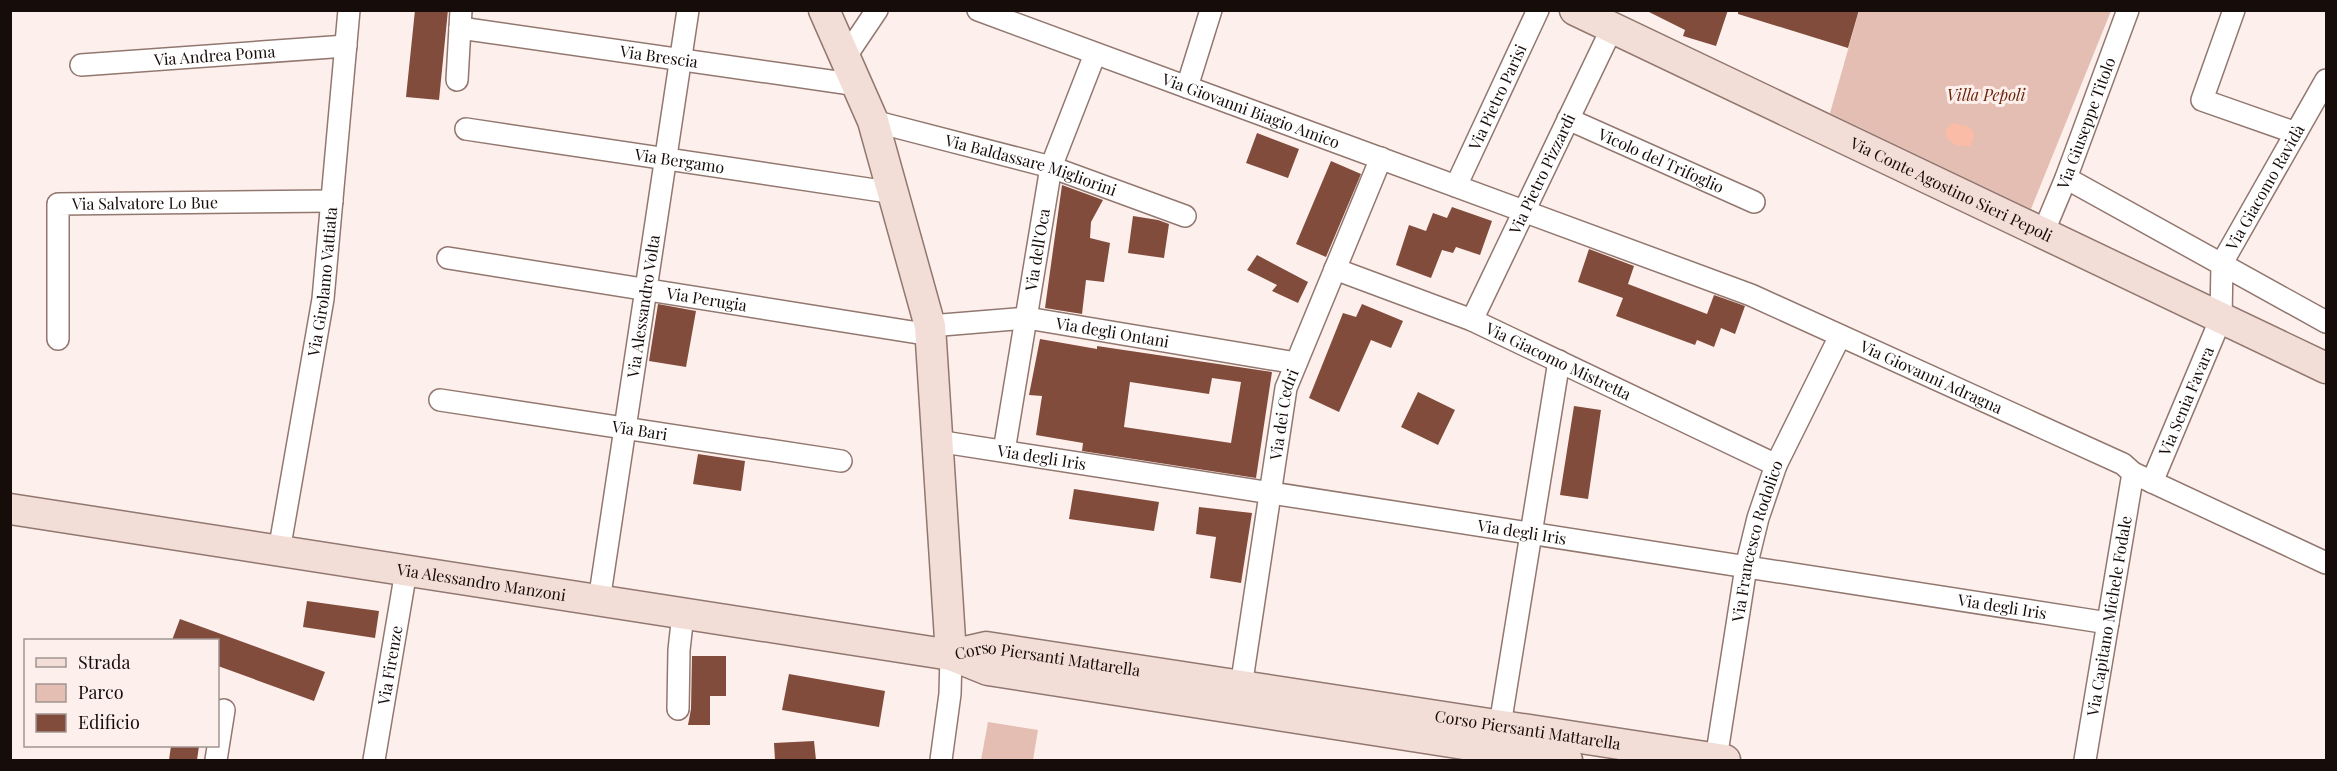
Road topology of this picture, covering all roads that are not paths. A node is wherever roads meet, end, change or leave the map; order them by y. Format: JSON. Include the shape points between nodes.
{"nodes":[{"id":1,"x":349,"y":10,"type":"edge"},
{"id":2,"x":688,"y":10,"type":"edge"},
{"id":3,"x":824,"y":10,"type":"edge"},
{"id":4,"x":877,"y":10,"type":"edge"},
{"id":5,"x":978,"y":10,"type":"edge"},
{"id":6,"x":1211,"y":10,"type":"edge"},
{"id":7,"x":1538,"y":10,"type":"edge"},
{"id":8,"x":1575,"y":10,"type":"edge"},
{"id":9,"x":2128,"y":10,"type":"edge"},
{"id":10,"x":2234,"y":10,"type":"edge"},
{"id":11,"x":461,"y":19,"type":"edge"},
{"id":12,"x":1612,"y":28,"type":"junction"},
{"id":13,"x":346,"y":46,"type":"junction"},
{"id":14,"x":1095,"y":54,"type":"junction"},
{"id":15,"x":846,"y":56,"type":"junction"},
{"id":16,"x":681,"y":59,"type":"junction"},
{"id":17,"x":81,"y":65,"type":"dead end"},
{"id":18,"x":457,"y":80,"type":"dead end"},
{"id":19,"x":2326,"y":80,"type":"edge"},
{"id":20,"x":858,"y":84,"type":"junction"},
{"id":21,"x":1187,"y":87,"type":"junction"},
{"id":22,"x":1568,"y":119,"type":"junction"},
{"id":23,"x":873,"y":121,"type":"junction"},
{"id":24,"x":466,"y":129,"type":"dead end"},
{"id":25,"x":2296,"y":133,"type":"junction"},
{"id":26,"x":1381,"y":158,"type":"junction"},
{"id":27,"x":666,"y":159,"type":"junction"},
{"id":28,"x":1051,"y":167,"type":"junction"},
{"id":29,"x":2066,"y":178,"type":"junction"},
{"id":30,"x":1456,"y":186,"type":"junction"},
{"id":31,"x":894,"y":193,"type":"junction"},
{"id":32,"x":332,"y":201,"type":"junction"},
{"id":33,"x":1754,"y":202,"type":"dead end"},
{"id":34,"x":1524,"y":212,"type":"junction"},
{"id":35,"x":1185,"y":216,"type":"dead end"},
{"id":36,"x":2043,"y":233,"type":"junction"},
{"id":37,"x":448,"y":258,"type":"dead end"},
{"id":38,"x":2222,"y":264,"type":"junction"},
{"id":39,"x":1335,"y":268,"type":"junction"},
{"id":40,"x":646,"y":290,"type":"junction"},
{"id":41,"x":1027,"y":318,"type":"junction"},
{"id":42,"x":2221,"y":318,"type":"junction"},
{"id":43,"x":1472,"y":320,"type":"junction"},
{"id":44,"x":2326,"y":322,"type":"edge"},
{"id":45,"x":930,"y":331,"type":"junction"},
{"id":46,"x":1840,"y":336,"type":"junction"},
{"id":47,"x":58,"y":339,"type":"dead end"},
{"id":48,"x":1559,"y":361,"type":"junction"},
{"id":49,"x":1296,"y":363,"type":"junction"},
{"id":50,"x":2326,"y":368,"type":"edge"},
{"id":51,"x":440,"y":400,"type":"dead end"},
{"id":52,"x":624,"y":428,"type":"junction"},
{"id":53,"x":937,"y":441,"type":"junction"},
{"id":54,"x":1004,"y":451,"type":"junction"},
{"id":55,"x":841,"y":461,"type":"dead end"},
{"id":56,"x":1776,"y":465,"type":"junction"},
{"id":57,"x":2133,"y":473,"type":"junction"},
{"id":58,"x":2152,"y":482,"type":"junction"},
{"id":59,"x":1269,"y":493,"type":"junction"},
{"id":60,"x":10,"y":509,"type":"edge"},
{"id":61,"x":1531,"y":535,"type":"junction"},
{"id":62,"x":279,"y":551,"type":"junction"},
{"id":63,"x":2326,"y":563,"type":"edge"},
{"id":64,"x":1746,"y":567,"type":"junction"},
{"id":65,"x":406,"y":571,"type":"junction"},
{"id":66,"x":599,"y":601,"type":"junction"},
{"id":67,"x":683,"y":614,"type":"junction"},
{"id":68,"x":2108,"y":623,"type":"junction"},
{"id":69,"x":951,"y":655,"type":"junction"},
{"id":70,"x":1241,"y":687,"type":"junction"},
{"id":71,"x":678,"y":709,"type":"dead end"},
{"id":72,"x":224,"y":710,"type":"dead end"},
{"id":73,"x":1320,"y":710,"type":"junction"},
{"id":74,"x":1500,"y":725,"type":"junction"},
{"id":75,"x":219,"y":741,"type":"edge"},
{"id":76,"x":374,"y":760,"type":"edge"},
{"id":77,"x":941,"y":760,"type":"edge"},
{"id":78,"x":1567,"y":760,"type":"edge"},
{"id":79,"x":1720,"y":760,"type":"edge"},
{"id":80,"x":2085,"y":760,"type":"edge"}],
"edges":[{"from":1,"to":13,"type":"street","name":"Via Girolamo Vattiata"},
{"from":2,"to":16,"type":"street","name":"Via Alessandro Volta"},
{"from":3,"to":15,"type":"main road"},
{"from":4,"to":15,"type":"street"},
{"from":5,"to":14,"type":"street","name":"Via Giovanni Biagio Amico"},
{"from":6,"to":21,"type":"street"},
{"from":7,"to":30,"type":"street","name":"Via Pietro Parisi"},
{"from":8,"to":12,"type":"main road","name":"Via Conte Agostino Sieri Pepoli"},
{"from":9,"to":29,"type":"street","name":"Via Giuseppe Titolo"},
{"from":10,"to":25,"type":"street","via":[[2202,100]]},
{"from":11,"to":16,"type":"street","name":"Via Brescia"},
{"from":11,"to":18,"type":"street"},
{"from":12,"to":22,"type":"street","name":"Via Pietro Pizzardi"},
{"from":12,"to":36,"type":"main road","name":"Via Conte Agostino Sieri Pepoli"},
{"from":13,"to":17,"type":"street","name":"Via Andrea Poma"},
{"from":13,"to":32,"type":"street","name":"Via Girolamo Vattiata"},
{"from":14,"to":21,"type":"street","name":"Via Giovanni Biagio Amico"},
{"from":14,"to":28,"type":"street","name":"Via dell'Oca"},
{"from":15,"to":20,"type":"main road"},
{"from":16,"to":20,"type":"street","name":"Via Brescia"},
{"from":16,"to":27,"type":"street","name":"Via Alessandro Volta"},
{"from":19,"to":25,"type":"street","name":"Via Giacomo Ravidà"},
{"from":20,"to":23,"type":"main road"},
{"from":21,"to":26,"type":"street","name":"Via Giovanni Biagio Amico"},
{"from":22,"to":33,"type":"street","name":"Vicolo del Trifoglio"},
{"from":22,"to":34,"type":"street","name":"Via Pietro Pizzardi"},
{"from":23,"to":28,"type":"street","name":"Via Baldassare Migliorini"},
{"from":23,"to":31,"type":"main road"},
{"from":24,"to":27,"type":"street","name":"Via Bergamo"},
{"from":25,"to":38,"type":"street","name":"Via Giacomo Ravidà"},
{"from":26,"to":30,"type":"street","name":"Via Giovanni Biagio Amico"},
{"from":26,"to":39,"type":"street","name":"Via dei Cedri"},
{"from":27,"to":31,"type":"street","name":"Via Bergamo"},
{"from":27,"to":40,"type":"street","name":"Via Alessandro Volta"},
{"from":28,"to":35,"type":"street","name":"Via Baldassare Migliorini"},
{"from":28,"to":41,"type":"street","name":"Via dell'Oca"},
{"from":29,"to":36,"type":"street","name":"Via Giuseppe Titolo"},
{"from":29,"to":38,"type":"street"},
{"from":30,"to":34,"type":"street","name":"Via Giovanni Biagio Amico"},
{"from":31,"to":45,"type":"main road"},
{"from":32,"to":47,"type":"street","name":"Via Salvatore Lo Bue","via":[[58,204]]},
{"from":32,"to":62,"type":"street","name":"Via Girolamo Vattiata","via":[[322,299]]},
{"from":34,"to":43,"type":"street","name":"Via Pietro Pizzardi"},
{"from":34,"to":46,"type":"street","name":"Via Giovanni Adragna","via":[[1751,295]]},
{"from":36,"to":42,"type":"main road","name":"Via Conte Agostino Sieri Pepoli"},
{"from":37,"to":40,"type":"street","name":"Via Perugia"},
{"from":38,"to":42,"type":"street"},
{"from":38,"to":44,"type":"street"},
{"from":39,"to":43,"type":"street","name":"Via Giacomo Mistretta"},
{"from":39,"to":49,"type":"street","name":"Via dei Cedri"},
{"from":40,"to":45,"type":"street","name":"Via Perugia"},
{"from":40,"to":52,"type":"street","name":"Via Alessandro Volta"},
{"from":41,"to":45,"type":"street","name":"Via degli Ontani"},
{"from":41,"to":49,"type":"street","name":"Via degli Ontani"},
{"from":41,"to":54,"type":"street","name":"Via dell'Oca"},
{"from":42,"to":50,"type":"main road","name":"Via Conte Agostino Sieri Pepoli"},
{"from":42,"to":58,"type":"street","name":"Via Senia Favara"},
{"from":43,"to":48,"type":"street","name":"Via Giacomo Mistretta"},
{"from":45,"to":53,"type":"main road"},
{"from":46,"to":56,"type":"street","name":"Via Francesco Rodolico"},
{"from":46,"to":57,"type":"street","name":"Via Giovanni Adragna","via":[[2123,464]]},
{"from":48,"to":56,"type":"street","name":"Via Giacomo Mistretta"},
{"from":48,"to":61,"type":"street"},
{"from":49,"to":59,"type":"street","name":"Via dei Cedri","via":[[1286,388]]},
{"from":51,"to":52,"type":"street","name":"Via Bari"},
{"from":52,"to":55,"type":"street","name":"Via Bari"},
{"from":52,"to":66,"type":"street","name":"Via Alessandro Volta"},
{"from":53,"to":54,"type":"street","name":"Via degli Iris"},
{"from":53,"to":69,"type":"main road"},
{"from":54,"to":59,"type":"street","name":"Via degli Iris"},
{"from":56,"to":64,"type":"street","name":"Via Francesco Rodolico"},
{"from":57,"to":58,"type":"street","name":"Via Giovanni Adragna"},
{"from":57,"to":68,"type":"street","name":"Via Capitano Michele Fodale"},
{"from":58,"to":63,"type":"street","name":"Via Giovanni Adragna"},
{"from":59,"to":61,"type":"street","name":"Via degli Iris"},
{"from":59,"to":70,"type":"street","name":"Via dei Cedri"},
{"from":60,"to":62,"type":"main road","name":"Via Alessandro Manzoni"},
{"from":61,"to":64,"type":"street","name":"Via degli Iris"},
{"from":61,"to":74,"type":"street"},
{"from":62,"to":65,"type":"main road","name":"Via Alessandro Manzoni"},
{"from":64,"to":68,"type":"street","name":"Via degli Iris"},
{"from":64,"to":79,"type":"street","name":"Via Francesco Rodolico"},
{"from":65,"to":66,"type":"main road","name":"Via Alessandro Manzoni"},
{"from":65,"to":76,"type":"street","name":"Via Firenze"},
{"from":66,"to":67,"type":"main road","name":"Via Alessandro Manzoni"},
{"from":67,"to":69,"type":"main road","name":"Via Alessandro Manzoni"},
{"from":67,"to":71,"type":"street"},
{"from":68,"to":80,"type":"street","name":"Via Capitano Michele Fodale"},
{"from":69,"to":70,"type":"main road","name":"Corso Piersanti Mattarella","via":[[986,647]]},
{"from":69,"to":73,"type":"main road","name":"Corso Piersanti Mattarella","via":[[988,670]]},
{"from":69,"to":77,"type":"street"},
{"from":70,"to":73,"type":"main road","name":"Corso Piersanti Mattarella"},
{"from":72,"to":75,"type":"street"},
{"from":73,"to":74,"type":"main road","name":"Corso Piersanti Mattarella"},
{"from":73,"to":78,"type":"main road","name":"Corso Piersanti Mattarella"},
{"from":74,"to":79,"type":"main road","name":"Corso Piersanti Mattarella"}]}
